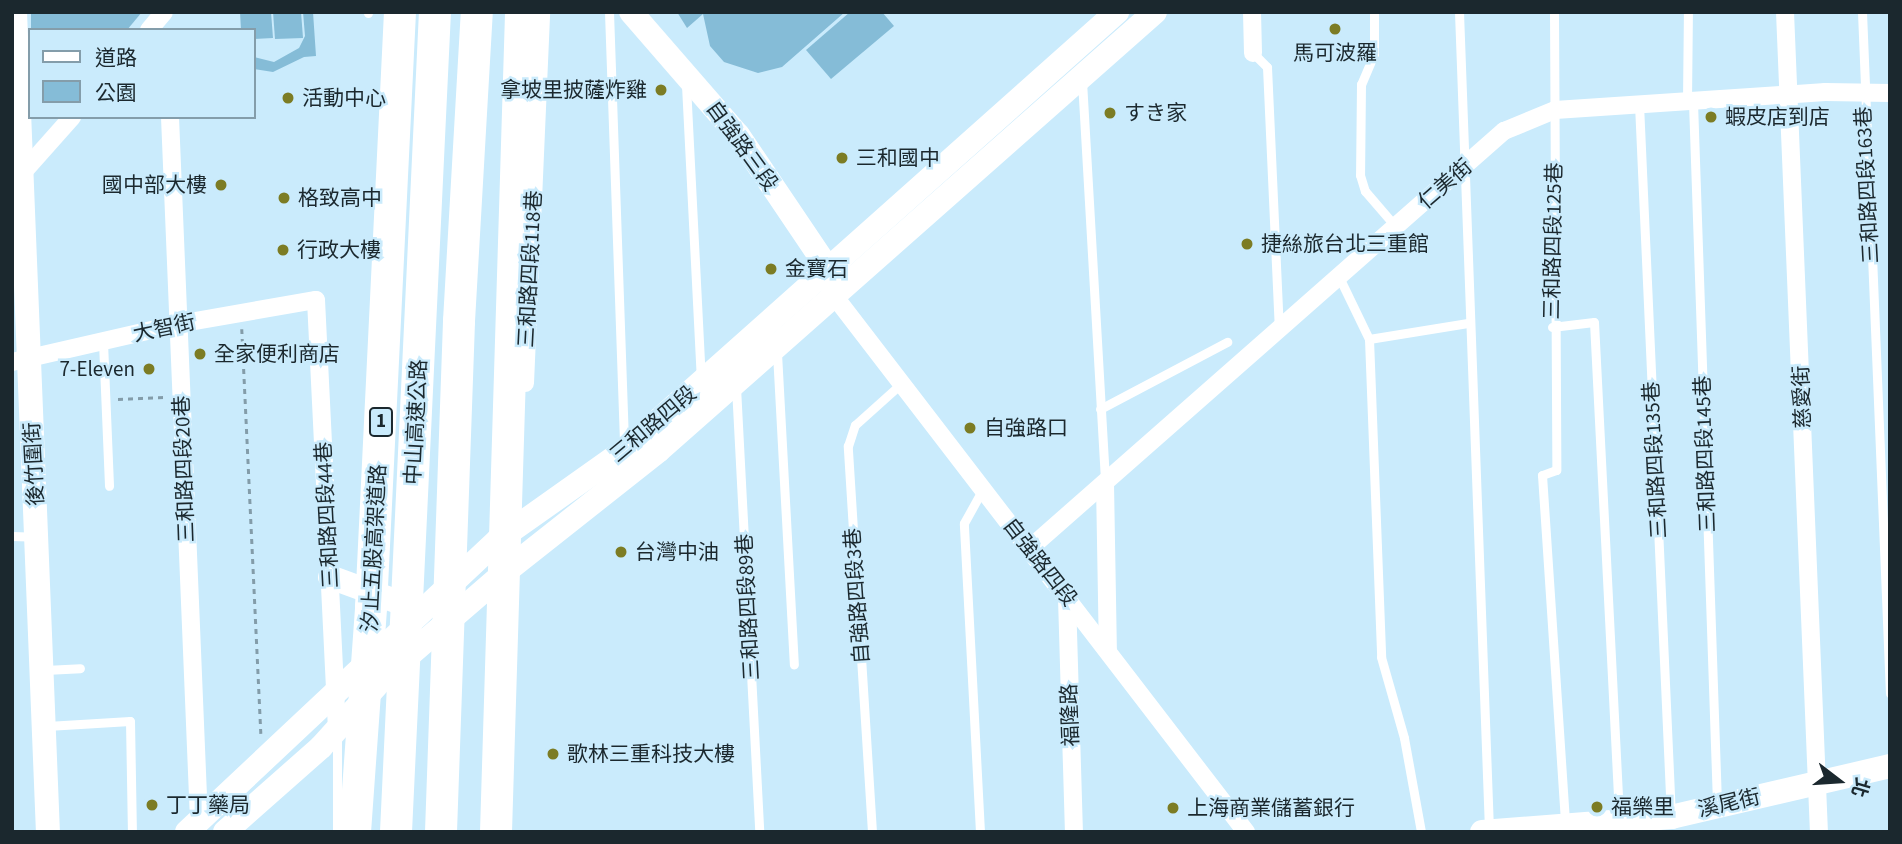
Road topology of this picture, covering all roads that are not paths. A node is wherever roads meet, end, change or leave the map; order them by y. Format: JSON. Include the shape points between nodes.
{"nodes":[{"id":1,"x":15,"y":12,"type":"edge"},
{"id":2,"x":165,"y":12,"type":"edge"},
{"id":3,"x":400,"y":12,"type":"edge"},
{"id":4,"x":435,"y":12,"type":"edge"},
{"id":5,"x":477,"y":12,"type":"edge"},
{"id":6,"x":521,"y":12,"type":"edge"},
{"id":7,"x":541,"y":12,"type":"edge"},
{"id":8,"x":610,"y":12,"type":"edge"},
{"id":9,"x":631,"y":12,"type":"edge"},
{"id":10,"x":1117,"y":12,"type":"edge"},
{"id":11,"x":1155,"y":12,"type":"edge"},
{"id":12,"x":1252,"y":12,"type":"edge"},
{"id":13,"x":1374,"y":12,"type":"edge"},
{"id":14,"x":1459,"y":12,"type":"edge"},
{"id":15,"x":1554,"y":12,"type":"edge"},
{"id":16,"x":1688,"y":12,"type":"edge"},
{"id":17,"x":1785,"y":12,"type":"edge"},
{"id":18,"x":1862,"y":12,"type":"edge"},
{"id":19,"x":151,"y":28,"type":"edge"},
{"id":20,"x":1252,"y":53,"type":"joint"},
{"id":21,"x":685,"y":72,"type":"junction"},
{"id":22,"x":1082,"y":75,"type":"junction"},
{"id":23,"x":1863,"y":93,"type":"junction"},
{"id":24,"x":1890,"y":93,"type":"edge"},
{"id":25,"x":1789,"y":94,"type":"junction"},
{"id":26,"x":1690,"y":102,"type":"junction"},
{"id":27,"x":1639,"y":104,"type":"junction"},
{"id":28,"x":1555,"y":110,"type":"junction"},
{"id":29,"x":70,"y":119,"type":"edge"},
{"id":30,"x":170,"y":119,"type":"edge"},
{"id":31,"x":1462,"y":169,"type":"junction"},
{"id":32,"x":17,"y":179,"type":"edge"},
{"id":33,"x":1396,"y":227,"type":"junction"},
{"id":34,"x":827,"y":267,"type":"junction"},
{"id":35,"x":1339,"y":277,"type":"junction"},
{"id":36,"x":832,"y":293,"type":"junction"},
{"id":37,"x":316,"y":300,"type":"joint"},
{"id":38,"x":1468,"y":323,"type":"junction"},
{"id":39,"x":178,"y":324,"type":"junction"},
{"id":40,"x":1552,"y":327,"type":"junction"},
{"id":41,"x":1279,"y":331,"type":"junction"},
{"id":42,"x":1369,"y":339,"type":"junction"},
{"id":43,"x":103,"y":342,"type":"junction"},
{"id":44,"x":1227,"y":342,"type":"dead end"},
{"id":45,"x":776,"y":344,"type":"junction"},
{"id":46,"x":21,"y":360,"type":"edge"},
{"id":47,"x":736,"y":382,"type":"junction"},
{"id":48,"x":903,"y":382,"type":"junction"},
{"id":49,"x":701,"y":384,"type":"junction"},
{"id":50,"x":1100,"y":409,"type":"junction"},
{"id":51,"x":625,"y":450,"type":"junction"},
{"id":52,"x":1105,"y":484,"type":"junction"},
{"id":53,"x":109,"y":486,"type":"dead end"},
{"id":54,"x":984,"y":489,"type":"junction"},
{"id":55,"x":518,"y":526,"type":"junction"},
{"id":56,"x":12,"y":536,"type":"edge"},
{"id":57,"x":37,"y":537,"type":"junction"},
{"id":58,"x":1029,"y":549,"type":"junction"},
{"id":59,"x":330,"y":576,"type":"junction"},
{"id":60,"x":1067,"y":598,"type":"junction"},
{"id":61,"x":421,"y":610,"type":"junction"},
{"id":62,"x":1108,"y":650,"type":"junction"},
{"id":63,"x":794,"y":665,"type":"dead end"},
{"id":64,"x":80,"y":668,"type":"dead end"},
{"id":65,"x":43,"y":670,"type":"junction"},
{"id":66,"x":1890,"y":693,"type":"edge"},
{"id":67,"x":335,"y":694,"type":"junction"},
{"id":68,"x":45,"y":726,"type":"junction"},
{"id":69,"x":337,"y":730,"type":"junction"},
{"id":70,"x":1890,"y":766,"type":"edge"},
{"id":71,"x":1817,"y":782,"type":"junction"},
{"id":72,"x":1717,"y":806,"type":"junction"},
{"id":73,"x":1671,"y":817,"type":"junction"},
{"id":74,"x":1619,"y":822,"type":"junction"},
{"id":75,"x":1565,"y":825,"type":"junction"},
{"id":76,"x":193,"y":827,"type":"edge"},
{"id":77,"x":48,"y":832,"type":"edge"},
{"id":78,"x":132,"y":832,"type":"edge"},
{"id":79,"x":225,"y":832,"type":"edge"},
{"id":80,"x":337,"y":832,"type":"edge"},
{"id":81,"x":355,"y":832,"type":"edge"},
{"id":82,"x":396,"y":832,"type":"edge"},
{"id":83,"x":441,"y":832,"type":"edge"},
{"id":84,"x":496,"y":832,"type":"edge"},
{"id":85,"x":760,"y":832,"type":"edge"},
{"id":86,"x":872,"y":832,"type":"edge"},
{"id":87,"x":980,"y":832,"type":"edge"},
{"id":88,"x":1074,"y":832,"type":"edge"},
{"id":89,"x":1246,"y":832,"type":"edge"},
{"id":90,"x":1421,"y":832,"type":"edge"},
{"id":91,"x":1482,"y":832,"type":"edge"},
{"id":92,"x":1489,"y":832,"type":"edge"},
{"id":93,"x":1819,"y":832,"type":"edge"}],
"edges":[{"from":1,"to":32,"type":"main road","name":"後竹圍街"},
{"from":2,"to":19,"type":"street"},
{"from":3,"to":81,"type":"highway","name":"汐止五股高架道路","number":"1","via":[[371,607]]},
{"from":4,"to":82,"type":"highway","name":"中山高速公路","number":"1"},
{"from":5,"to":83,"type":"highway","name":"中山高速公路"},
{"from":6,"to":84,"type":"highway"},
{"from":7,"to":55,"type":"street","name":"三和路四段118巷"},
{"from":8,"to":51,"type":"lane"},
{"from":9,"to":21,"type":"main road","name":"自強路三段"},
{"from":10,"to":34,"type":"main road","name":"三和路四段"},
{"from":11,"to":22,"type":"main road","name":"三和路四段"},
{"from":12,"to":20,"type":"street"},
{"from":13,"to":33,"type":"lane","via":[[1374,54],[1362,84],[1360,175],[1365,191]]},
{"from":14,"to":31,"type":"lane"},
{"from":15,"to":28,"type":"lane","name":"三和路四段125巷"},
{"from":16,"to":26,"type":"lane","name":"三和路四段145巷"},
{"from":17,"to":25,"type":"street","name":"慈愛街"},
{"from":18,"to":23,"type":"lane","name":"三和路四段163巷"},
{"from":20,"to":41,"type":"lane","via":[[1267,67]]},
{"from":21,"to":34,"type":"main road","name":"自強路三段","via":[[738,135]]},
{"from":21,"to":49,"type":"lane"},
{"from":22,"to":36,"type":"main road","name":"三和路四段"},
{"from":22,"to":50,"type":"lane"},
{"from":23,"to":24,"type":"street","name":"仁美街"},
{"from":23,"to":25,"type":"street","name":"仁美街"},
{"from":23,"to":66,"type":"lane","name":"三和路四段163巷"},
{"from":25,"to":26,"type":"street","name":"仁美街"},
{"from":25,"to":71,"type":"street","name":"慈愛街"},
{"from":26,"to":27,"type":"street","name":"仁美街"},
{"from":26,"to":72,"type":"lane","name":"三和路四段145巷"},
{"from":27,"to":28,"type":"street","name":"仁美街"},
{"from":27,"to":73,"type":"lane","name":"三和路四段135巷"},
{"from":28,"to":31,"type":"street","name":"仁美街","via":[[1504,131]]},
{"from":28,"to":40,"type":"lane","name":"三和路四段125巷"},
{"from":29,"to":32,"type":"street"},
{"from":30,"to":39,"type":"street","name":"三和路四段20巷"},
{"from":31,"to":33,"type":"street","name":"仁美街"},
{"from":31,"to":38,"type":"lane"},
{"from":32,"to":46,"type":"main road","name":"後竹圍街"},
{"from":33,"to":35,"type":"street","name":"仁美街"},
{"from":34,"to":36,"type":"main road","name":"自強路三段"},
{"from":34,"to":49,"type":"main road","name":"三和路四段"},
{"from":35,"to":41,"type":"street","name":"仁美街"},
{"from":35,"to":42,"type":"lane"},
{"from":36,"to":45,"type":"main road","name":"三和路四段"},
{"from":36,"to":48,"type":"street","name":"自強路四段"},
{"from":37,"to":39,"type":"street","name":"大智街"},
{"from":37,"to":59,"type":"street","name":"三和路四段44巷"},
{"from":38,"to":42,"type":"lane"},
{"from":38,"to":92,"type":"lane"},
{"from":39,"to":43,"type":"street","name":"大智街"},
{"from":39,"to":76,"type":"street","name":"三和路四段20巷"},
{"from":40,"to":74,"type":"lane","via":[[1594,322]]},
{"from":40,"to":75,"type":"lane","name":"三和路四段125巷","via":[[1556,470],[1542,475]]},
{"from":41,"to":52,"type":"street","name":"仁美街"},
{"from":42,"to":90,"type":"lane","via":[[1381,657],[1404,738]]},
{"from":43,"to":46,"type":"street","name":"大智街"},
{"from":43,"to":53,"type":"lane"},
{"from":44,"to":50,"type":"lane"},
{"from":45,"to":47,"type":"main road","name":"三和路四段"},
{"from":45,"to":63,"type":"lane"},
{"from":46,"to":57,"type":"main road","name":"後竹圍街"},
{"from":47,"to":69,"type":"main road","name":"三和路四段","via":[[386,675]]},
{"from":47,"to":85,"type":"lane","name":"三和路四段89巷"},
{"from":48,"to":54,"type":"street","name":"自強路四段"},
{"from":48,"to":86,"type":"lane","name":"自強路四段3巷","via":[[855,425],[848,446]]},
{"from":49,"to":51,"type":"main road","name":"三和路四段"},
{"from":50,"to":52,"type":"lane"},
{"from":51,"to":55,"type":"main road","name":"三和路四段"},
{"from":52,"to":58,"type":"street","name":"仁美街"},
{"from":52,"to":62,"type":"street"},
{"from":54,"to":58,"type":"street","name":"自強路四段"},
{"from":54,"to":87,"type":"lane","via":[[964,523]]},
{"from":55,"to":61,"type":"main road","name":"三和路四段"},
{"from":56,"to":57,"type":"lane"},
{"from":57,"to":65,"type":"main road","name":"後竹圍街"},
{"from":58,"to":60,"type":"street","name":"自強路四段"},
{"from":59,"to":61,"type":"main road"},
{"from":59,"to":67,"type":"street","name":"三和路四段44巷"},
{"from":60,"to":62,"type":"street","name":"自強路四段"},
{"from":60,"to":88,"type":"street","name":"福隆路"},
{"from":61,"to":67,"type":"main road","name":"三和路四段"},
{"from":62,"to":89,"type":"street","name":"自強路四段"},
{"from":64,"to":65,"type":"lane"},
{"from":65,"to":68,"type":"main road","name":"後竹圍街"},
{"from":67,"to":69,"type":"street","name":"三和路四段44巷"},
{"from":67,"to":76,"type":"main road","name":"三和路四段"},
{"from":68,"to":77,"type":"main road","name":"後竹圍街"},
{"from":68,"to":78,"type":"lane","via":[[130,721]]},
{"from":69,"to":79,"type":"main road","name":"三和路四段"},
{"from":69,"to":80,"type":"lane"},
{"from":70,"to":71,"type":"main road","name":"溪尾街"},
{"from":71,"to":72,"type":"main road","name":"溪尾街"},
{"from":71,"to":93,"type":"street","name":"慈愛街"},
{"from":72,"to":73,"type":"main road","name":"溪尾街"},
{"from":73,"to":74,"type":"main road","name":"溪尾街"},
{"from":74,"to":75,"type":"main road","name":"溪尾街"},
{"from":75,"to":92,"type":"main road","name":"溪尾街"},
{"from":91,"to":92,"type":"main road","name":"溪尾街"}]}
